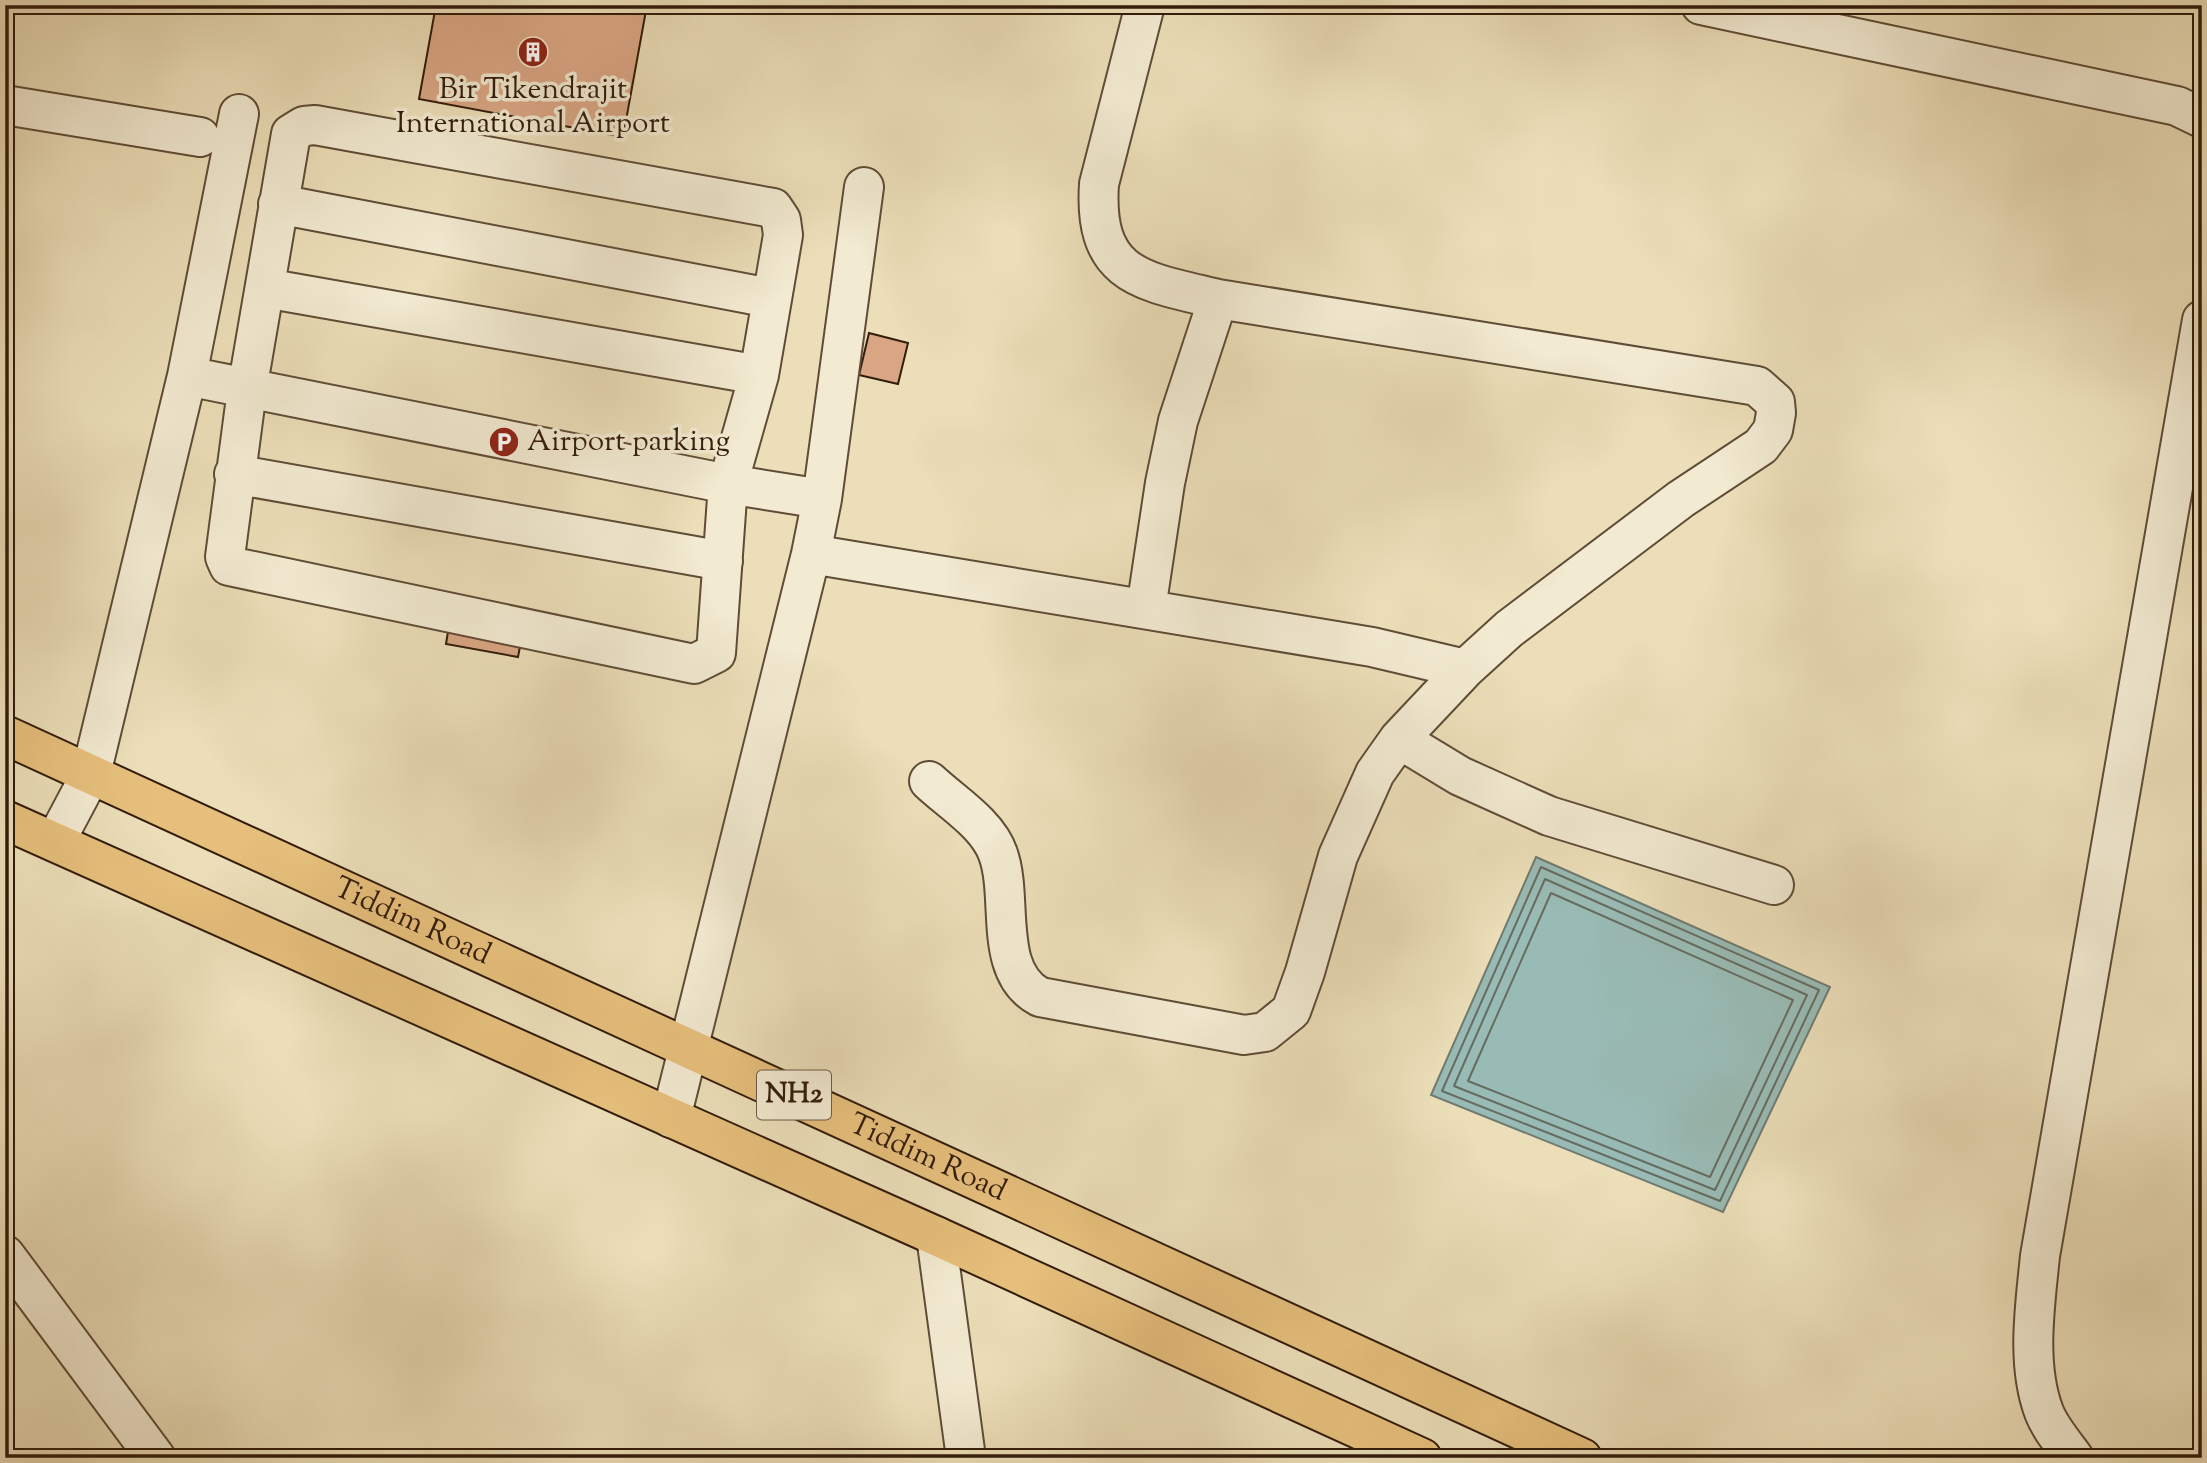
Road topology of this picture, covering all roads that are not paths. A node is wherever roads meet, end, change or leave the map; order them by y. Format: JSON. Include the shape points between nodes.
{"nodes":[{"id":1,"x":1145,"y":5,"type":"edge"},
{"id":2,"x":1701,"y":5,"type":"edge"},
{"id":3,"x":5,"y":105,"type":"edge"},
{"id":4,"x":239,"y":114,"type":"dead end"},
{"id":5,"x":2202,"y":118,"type":"edge"},
{"id":6,"x":200,"y":137,"type":"dead end"},
{"id":7,"x":864,"y":187,"type":"dead end"},
{"id":8,"x":278,"y":204,"type":"junction"},
{"id":9,"x":265,"y":288,"type":"junction"},
{"id":10,"x":770,"y":298,"type":"junction"},
{"id":11,"x":1218,"y":299,"type":"junction"},
{"id":12,"x":2202,"y":320,"type":"edge"},
{"id":13,"x":759,"y":375,"type":"junction"},
{"id":14,"x":187,"y":376,"type":"junction"},
{"id":15,"x":247,"y":390,"type":"junction"},
{"id":16,"x":234,"y":474,"type":"junction"},
{"id":17,"x":727,"y":484,"type":"junction"},
{"id":18,"x":822,"y":499,"type":"junction"},
{"id":19,"x":811,"y":554,"type":"junction"},
{"id":20,"x":723,"y":561,"type":"junction"},
{"id":21,"x":1146,"y":609,"type":"junction"},
{"id":22,"x":1465,"y":668,"type":"junction"},
{"id":23,"x":5,"y":735,"type":"edge"},
{"id":24,"x":1399,"y":739,"type":"junction"},
{"id":25,"x":90,"y":774,"type":"junction"},
{"id":26,"x":929,"y":781,"type":"dead end"},
{"id":27,"x":5,"y":820,"type":"edge"},
{"id":28,"x":55,"y":842,"type":"junction"},
{"id":29,"x":1774,"y":885,"type":"dead end"},
{"id":30,"x":687,"y":1045,"type":"junction"},
{"id":31,"x":671,"y":1118,"type":"junction"},
{"id":32,"x":936,"y":1236,"type":"junction"},
{"id":33,"x":5,"y":1255,"type":"edge"},
{"id":34,"x":156,"y":1458,"type":"edge"},
{"id":35,"x":966,"y":1458,"type":"edge"},
{"id":36,"x":1422,"y":1458,"type":"edge"},
{"id":37,"x":1582,"y":1458,"type":"edge"},
{"id":38,"x":2074,"y":1458,"type":"edge"}],
"edges":[{"from":1,"to":11,"type":"street","via":[[1099,184],[1101,235],[1110,253],[1130,272],[1154,284]]},
{"from":2,"to":5,"type":"street","via":[[2177,106]]},
{"from":3,"to":6,"type":"street"},
{"from":4,"to":14,"type":"street"},
{"from":7,"to":18,"type":"street"},
{"from":8,"to":9,"type":"street"},
{"from":8,"to":10,"type":"street"},
{"from":8,"to":10,"type":"street","via":[[291,134],[315,125],[773,208],[783,234]]},
{"from":9,"to":13,"type":"street"},
{"from":9,"to":15,"type":"street"},
{"from":10,"to":13,"type":"street"},
{"from":11,"to":21,"type":"street","via":[[1178,421]]},
{"from":11,"to":22,"type":"street","via":[[1757,386],[1774,401],[1773,430],[1761,446],[1550,597]]},
{"from":12,"to":38,"type":"street","via":[[2040,1256],[2034,1310],[2035,1376],[2044,1414]]},
{"from":13,"to":17,"type":"street"},
{"from":14,"to":15,"type":"street"},
{"from":14,"to":25,"type":"street"},
{"from":15,"to":16,"type":"street"},
{"from":15,"to":17,"type":"street"},
{"from":16,"to":20,"type":"street"},
{"from":16,"to":20,"type":"street","via":[[225,557],[234,570],[694,664],[716,653]]},
{"from":17,"to":18,"type":"street"},
{"from":17,"to":20,"type":"street"},
{"from":18,"to":19,"type":"street"},
{"from":19,"to":21,"type":"street"},
{"from":19,"to":30,"type":"street"},
{"from":21,"to":22,"type":"street","via":[[1372,647]]},
{"from":22,"to":24,"type":"street"},
{"from":23,"to":25,"type":"highway","name":"Tiddim Road","number":"NH2"},
{"from":24,"to":26,"type":"street","via":[[1375,773],[1338,856],[1291,1010],[1256,1035],[1040,997],[1029,991],[1012,962],[999,855],[985,832]]},
{"from":24,"to":29,"type":"street","via":[[1460,776],[1549,816]]},
{"from":25,"to":28,"type":"street"},
{"from":25,"to":30,"type":"highway","name":"Tiddim Road","number":"NH2"},
{"from":27,"to":28,"type":"highway","number":"NH2"},
{"from":28,"to":31,"type":"highway","number":"NH2"},
{"from":30,"to":31,"type":"street"},
{"from":30,"to":37,"type":"highway","name":"Tiddim Road","number":"NH2"},
{"from":31,"to":32,"type":"highway","number":"NH2"},
{"from":32,"to":35,"type":"street"},
{"from":32,"to":36,"type":"highway","number":"NH2"},
{"from":33,"to":34,"type":"street"}]}
